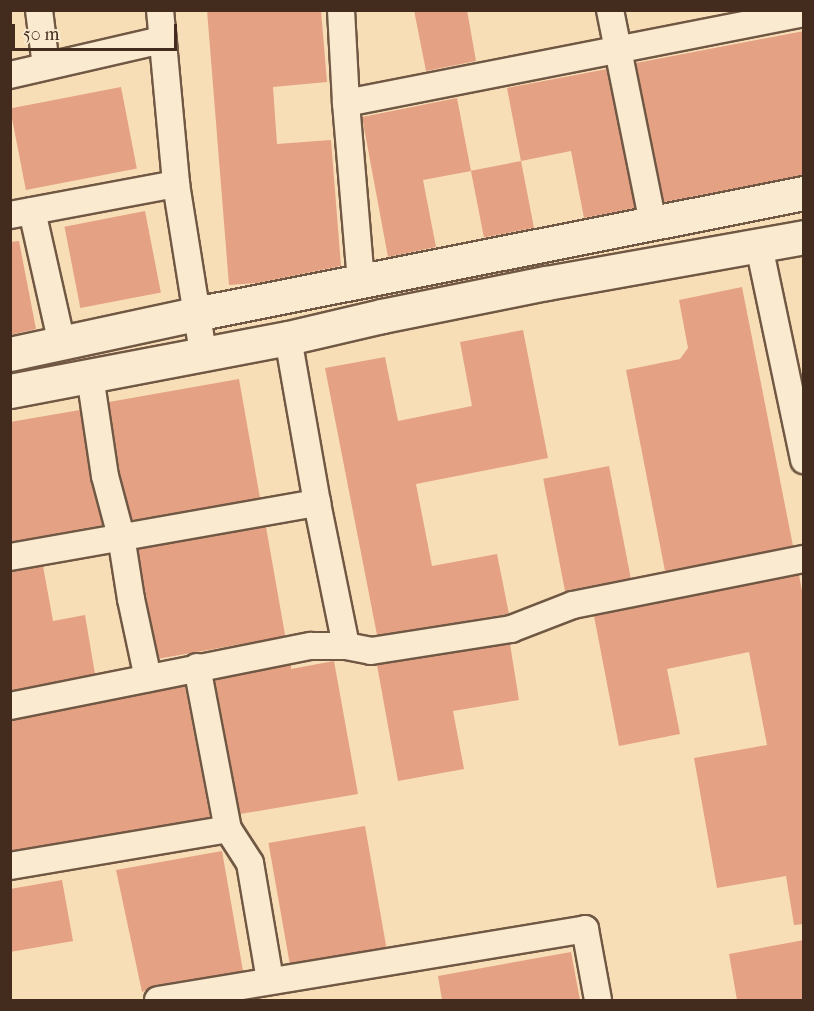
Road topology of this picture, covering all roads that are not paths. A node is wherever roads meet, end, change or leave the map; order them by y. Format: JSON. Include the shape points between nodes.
{"nodes":[{"id":1,"x":39,"y":10,"type":"edge"},
{"id":2,"x":160,"y":10,"type":"edge"},
{"id":3,"x":341,"y":10,"type":"edge"},
{"id":4,"x":610,"y":10,"type":"edge"},
{"id":5,"x":804,"y":13,"type":"edge"},
{"id":6,"x":162,"y":40,"type":"junction"},
{"id":7,"x":616,"y":48,"type":"junction"},
{"id":8,"x":46,"y":66,"type":"junction"},
{"id":9,"x":10,"y":75,"type":"edge"},
{"id":10,"x":345,"y":103,"type":"junction"},
{"id":11,"x":177,"y":184,"type":"junction"},
{"id":12,"x":804,"y":193,"type":"edge"},
{"id":13,"x":21,"y":213,"type":"edge"},
{"id":14,"x":653,"y":223,"type":"junction"},
{"id":15,"x":804,"y":237,"type":"edge"},
{"id":16,"x":759,"y":246,"type":"junction"},
{"id":17,"x":360,"y":282,"type":"junction"},
{"id":18,"x":195,"y":314,"type":"junction"},
{"id":19,"x":288,"y":338,"type":"junction"},
{"id":20,"x":62,"y":344,"type":"junction"},
{"id":21,"x":203,"y":352,"type":"junction"},
{"id":22,"x":10,"y":354,"type":"edge"},
{"id":23,"x":90,"y":376,"type":"junction"},
{"id":24,"x":10,"y":391,"type":"edge"},
{"id":25,"x":804,"y":460,"type":"edge"},
{"id":26,"x":317,"y":503,"type":"junction"},
{"id":27,"x":121,"y":536,"type":"junction"},
{"id":28,"x":10,"y":557,"type":"edge"},
{"id":29,"x":804,"y":559,"type":"edge"},
{"id":30,"x":346,"y":646,"type":"junction"},
{"id":31,"x":197,"y":667,"type":"junction"},
{"id":32,"x":148,"y":678,"type":"junction"},
{"id":33,"x":10,"y":706,"type":"edge"},
{"id":34,"x":228,"y":829,"type":"junction"},
{"id":35,"x":10,"y":866,"type":"edge"},
{"id":36,"x":270,"y":980,"type":"junction"},
{"id":37,"x":158,"y":1000,"type":"edge"},
{"id":38,"x":598,"y":1000,"type":"edge"}],
"edges":[{"from":1,"to":8,"type":"street"},
{"from":2,"to":6,"type":"street"},
{"from":3,"to":10,"type":"street"},
{"from":4,"to":7,"type":"street"},
{"from":5,"to":7,"type":"street"},
{"from":6,"to":8,"type":"street"},
{"from":6,"to":11,"type":"street"},
{"from":7,"to":10,"type":"street"},
{"from":7,"to":14,"type":"street"},
{"from":8,"to":9,"type":"street"},
{"from":10,"to":17,"type":"street"},
{"from":11,"to":13,"type":"street"},
{"from":11,"to":18,"type":"street"},
{"from":12,"to":14,"type":"street"},
{"from":13,"to":20,"type":"street"},
{"from":14,"to":17,"type":"street"},
{"from":15,"to":16,"type":"street"},
{"from":16,"to":19,"type":"street","via":[[535,285]]},
{"from":16,"to":25,"type":"street"},
{"from":17,"to":18,"type":"street"},
{"from":18,"to":20,"type":"street"},
{"from":18,"to":21,"type":"street"},
{"from":19,"to":21,"type":"street"},
{"from":19,"to":26,"type":"street"},
{"from":20,"to":22,"type":"street"},
{"from":21,"to":23,"type":"street"},
{"from":23,"to":24,"type":"street"},
{"from":23,"to":27,"type":"street","via":[[105,476]]},
{"from":26,"to":27,"type":"street"},
{"from":26,"to":30,"type":"street"},
{"from":27,"to":28,"type":"street"},
{"from":27,"to":32,"type":"street"},
{"from":29,"to":30,"type":"street","via":[[573,605],[511,629],[371,651]]},
{"from":30,"to":31,"type":"street","via":[[311,646]]},
{"from":31,"to":32,"type":"street"},
{"from":31,"to":34,"type":"street"},
{"from":32,"to":33,"type":"street"},
{"from":34,"to":35,"type":"street"},
{"from":34,"to":36,"type":"street","via":[[250,863]]},
{"from":36,"to":37,"type":"street"},
{"from":36,"to":38,"type":"street","via":[[585,929]]}]}
